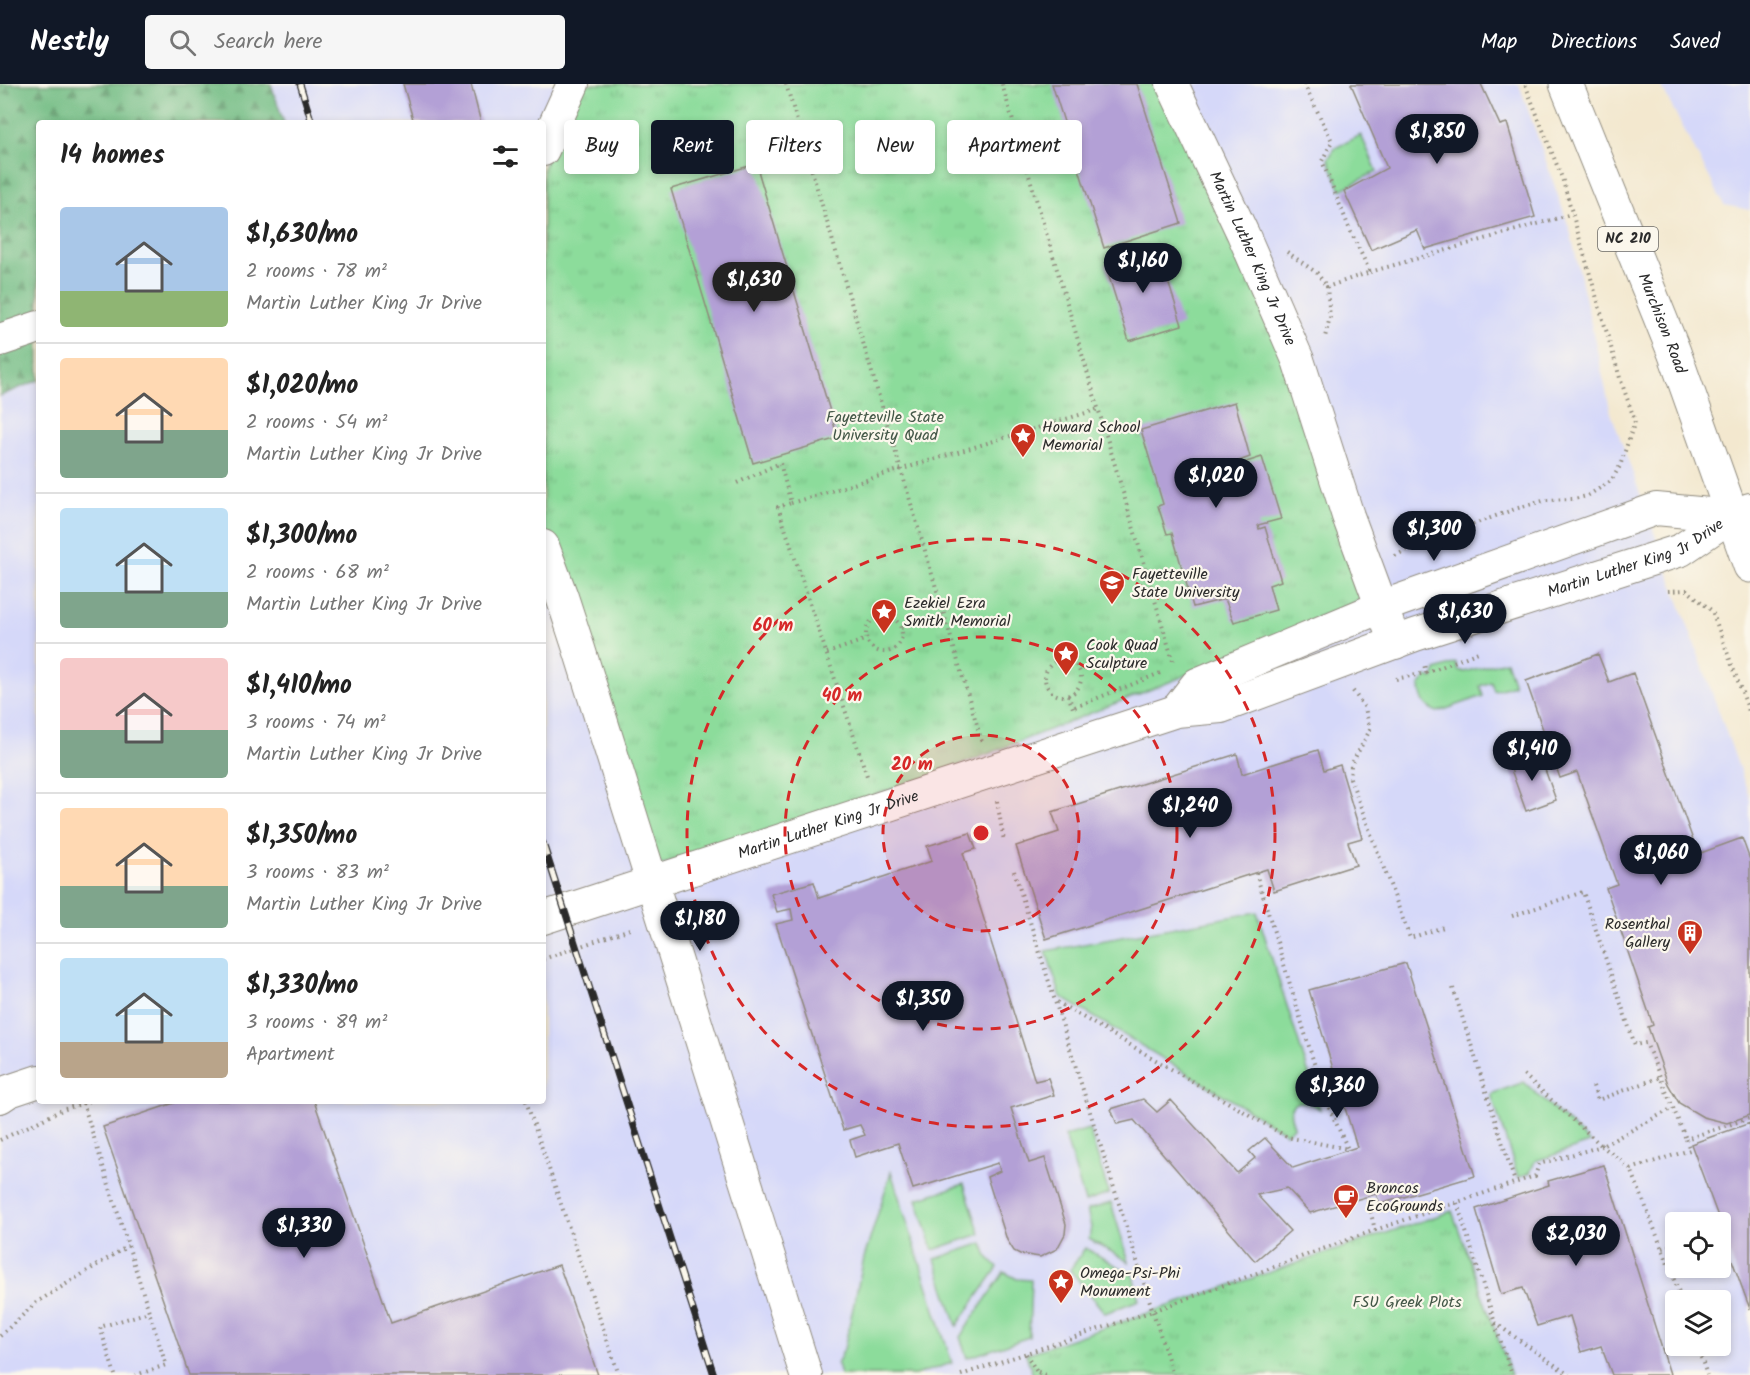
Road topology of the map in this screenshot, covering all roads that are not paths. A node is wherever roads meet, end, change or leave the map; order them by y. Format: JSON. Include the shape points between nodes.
{"nodes":[{"id":1,"x":573,"y":84,"type":"edge"},
{"id":2,"x":1172,"y":84,"type":"edge"},
{"id":3,"x":1566,"y":84,"type":"edge"},
{"id":4,"x":546,"y":143,"type":"edge"},
{"id":5,"x":36,"y":328,"type":"edge"},
{"id":6,"x":0,"y":340,"type":"edge"},
{"id":7,"x":1741,"y":512,"type":"edge"},
{"id":8,"x":546,"y":554,"type":"edge"},
{"id":9,"x":1750,"y":566,"type":"edge"},
{"id":10,"x":1381,"y":607,"type":"junction"},
{"id":11,"x":1395,"y":643,"type":"junction"},
{"id":12,"x":1176,"y":711,"type":"junction"},
{"id":13,"x":652,"y":883,"type":"junction"},
{"id":14,"x":546,"y":917,"type":"edge"},
{"id":15,"x":36,"y":1082,"type":"edge"},
{"id":16,"x":0,"y":1096,"type":"edge"},
{"id":17,"x":806,"y":1375,"type":"edge"}],
"edges":[{"from":1,"to":4,"type":"street"},
{"from":2,"to":10,"type":"street","name":"Martin Luther King Jr Drive","via":[[1298,360]]},
{"from":3,"to":7,"type":"main road","name":"Murchison Road","number":"NC 210"},
{"from":5,"to":6,"type":"street"},
{"from":7,"to":9,"type":"main road","name":"Murchison Road","number":"NC 210"},
{"from":7,"to":10,"type":"street","name":"Martin Luther King Jr Drive","via":[[1656,509]]},
{"from":7,"to":11,"type":"street","name":"Martin Luther King Jr Drive","via":[[1681,550]]},
{"from":8,"to":13,"type":"street"},
{"from":10,"to":11,"type":"street","name":"Martin Luther King Jr Drive"},
{"from":10,"to":12,"type":"street","name":"Martin Luther King Jr Drive","via":[[1197,684]]},
{"from":11,"to":12,"type":"street","name":"Martin Luther King Jr Drive","via":[[1221,707]]},
{"from":12,"to":13,"type":"street","name":"Martin Luther King Jr Drive"},
{"from":13,"to":14,"type":"street","name":"Martin Luther King Jr Drive"},
{"from":13,"to":17,"type":"street"},
{"from":15,"to":16,"type":"street"}]}
